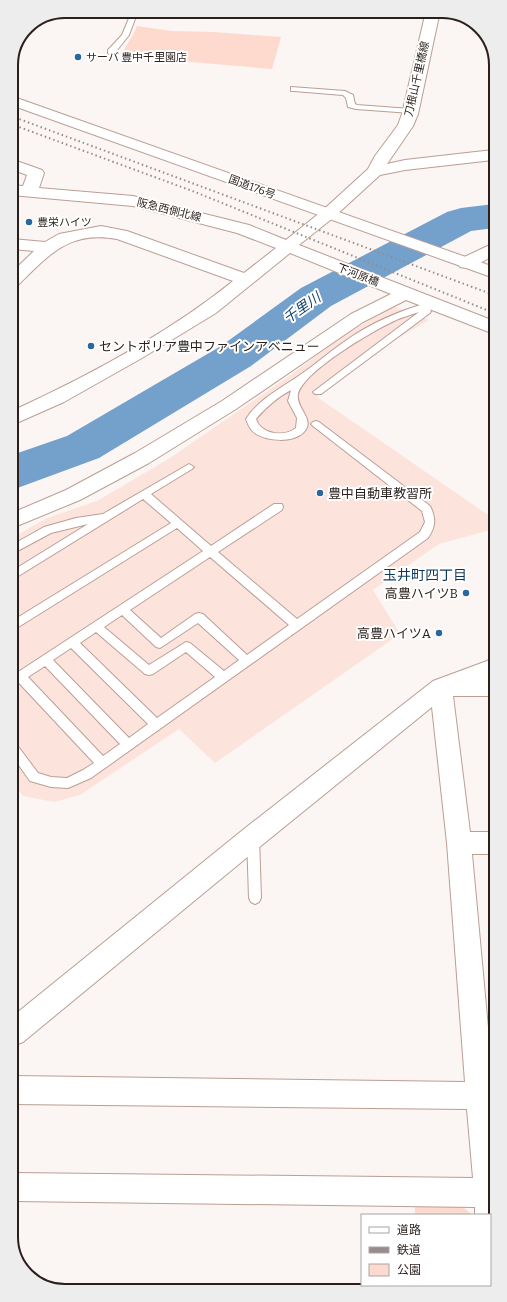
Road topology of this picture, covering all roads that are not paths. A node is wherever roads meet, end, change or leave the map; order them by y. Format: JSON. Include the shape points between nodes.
{"nodes":[{"id":1,"x":132,"y":18,"type":"edge"},
{"id":2,"x":431,"y":18,"type":"edge"},
{"id":3,"x":111,"y":52,"type":"dead end"},
{"id":4,"x":294,"y":89,"type":"dead end"},
{"id":5,"x":18,"y":103,"type":"edge"},
{"id":6,"x":411,"y":111,"type":"junction"},
{"id":7,"x":489,"y":156,"type":"edge"},
{"id":8,"x":18,"y":167,"type":"edge"},
{"id":9,"x":375,"y":171,"type":"junction"},
{"id":10,"x":18,"y":191,"type":"edge"},
{"id":11,"x":29,"y":192,"type":"junction"},
{"id":12,"x":328,"y":214,"type":"junction"},
{"id":13,"x":18,"y":244,"type":"edge"},
{"id":14,"x":48,"y":247,"type":"junction"},
{"id":15,"x":286,"y":247,"type":"junction"},
{"id":16,"x":489,"y":250,"type":"edge"},
{"id":17,"x":321,"y":260,"type":"joint"},
{"id":18,"x":462,"y":261,"type":"junction"},
{"id":19,"x":489,"y":271,"type":"edge"},
{"id":20,"x":18,"y":275,"type":"edge"},
{"id":21,"x":246,"y":280,"type":"junction"},
{"id":22,"x":401,"y":291,"type":"junction"},
{"id":23,"x":436,"y":304,"type":"junction"},
{"id":24,"x":489,"y":326,"type":"edge"},
{"id":25,"x":304,"y":377,"type":"junction"},
{"id":26,"x":318,"y":392,"type":"dead end"},
{"id":27,"x":18,"y":416,"type":"edge"},
{"id":28,"x":316,"y":424,"type":"dead end"},
{"id":29,"x":189,"y":467,"type":"dead end"},
{"id":30,"x":144,"y":494,"type":"junction"},
{"id":31,"x":278,"y":507,"type":"dead end"},
{"id":32,"x":18,"y":517,"type":"edge"},
{"id":33,"x":108,"y":517,"type":"junction"},
{"id":34,"x":178,"y":523,"type":"junction"},
{"id":35,"x":18,"y":547,"type":"edge"},
{"id":36,"x":211,"y":552,"type":"junction"},
{"id":37,"x":18,"y":572,"type":"edge"},
{"id":38,"x":122,"y":609,"type":"junction"},
{"id":39,"x":18,"y":623,"type":"edge"},
{"id":40,"x":297,"y":625,"type":"junction"},
{"id":41,"x":96,"y":626,"type":"junction"},
{"id":42,"x":72,"y":642,"type":"junction"},
{"id":43,"x":45,"y":659,"type":"junction"},
{"id":44,"x":247,"y":660,"type":"junction"},
{"id":45,"x":489,"y":669,"type":"edge"},
{"id":46,"x":18,"y":677,"type":"edge"},
{"id":47,"x":223,"y":677,"type":"junction"},
{"id":48,"x":18,"y":680,"type":"edge"},
{"id":49,"x":440,"y":687,"type":"junction"},
{"id":50,"x":489,"y":687,"type":"edge"},
{"id":51,"x":156,"y":725,"type":"junction"},
{"id":52,"x":128,"y":744,"type":"junction"},
{"id":53,"x":18,"y":755,"type":"edge"},
{"id":54,"x":102,"y":763,"type":"junction"},
{"id":55,"x":253,"y":837,"type":"junction"},
{"id":56,"x":459,"y":843,"type":"junction"},
{"id":57,"x":489,"y":843,"type":"edge"},
{"id":58,"x":255,"y":898,"type":"dead end"},
{"id":59,"x":18,"y":1029,"type":"edge"},
{"id":60,"x":18,"y":1090,"type":"edge"},
{"id":61,"x":488,"y":1096,"type":"edge"},
{"id":62,"x":18,"y":1187,"type":"edge"},
{"id":63,"x":489,"y":1204,"type":"edge"}],
"edges":[{"from":1,"to":3,"type":"lane","via":[[125,35]]},
{"from":2,"to":6,"type":"main road","name":"刀根山千里橋線"},
{"from":4,"to":6,"type":"lane","via":[[345,93],[350,97],[351,105],[356,107]]},
{"from":5,"to":12,"type":"main road","name":"国道176号"},
{"from":6,"to":9,"type":"main road","name":"刀根山千里橋線","via":[[405,126]]},
{"from":7,"to":9,"type":"main road","via":[[405,164]]},
{"from":8,"to":11,"type":"main road","via":[[36,173]]},
{"from":9,"to":12,"type":"main road","name":"刀根山千里橋線"},
{"from":10,"to":11,"type":"main road","name":"阪急西側北線"},
{"from":11,"to":15,"type":"main road","name":"阪急西側北線","via":[[133,201],[243,229]]},
{"from":12,"to":15,"type":"main road","name":"刀根山千里橋線"},
{"from":12,"to":18,"type":"main road","name":"国道176号"},
{"from":13,"to":14,"type":"main road"},
{"from":14,"to":20,"type":"main road"},
{"from":14,"to":21,"type":"main road","via":[[66,238],[101,231],[121,235]]},
{"from":15,"to":17,"type":"main road","name":"阪急西側北線"},
{"from":15,"to":21,"type":"main road","name":"刀根山千里橋線"},
{"from":16,"to":18,"type":"main road"},
{"from":17,"to":22,"type":"main road","name":"下河原橋"},
{"from":18,"to":19,"type":"main road","name":"国道176号"},
{"from":21,"to":27,"type":"main road","name":"刀根山千里橋線","via":[[210,309],[136,354],[57,398]]},
{"from":22,"to":23,"type":"main road"},
{"from":22,"to":32,"type":"main road","via":[[229,405],[142,458],[73,494]]},
{"from":23,"to":24,"type":"main road"},
{"from":23,"to":25,"type":"lane","via":[[391,319],[348,343]]},
{"from":23,"to":26,"type":"lane"},
{"from":25,"to":25,"type":"lane","via":[[292,399],[302,418],[299,430],[295,434],[278,438],[256,430],[251,419],[261,407]]},
{"from":28,"to":40,"type":"lane","via":[[426,509],[431,517],[430,527],[424,535]]},
{"from":29,"to":30,"type":"lane"},
{"from":30,"to":33,"type":"lane"},
{"from":30,"to":34,"type":"lane"},
{"from":31,"to":36,"type":"lane"},
{"from":33,"to":35,"type":"lane","via":[[48,530]]},
{"from":33,"to":37,"type":"lane"},
{"from":34,"to":36,"type":"lane"},
{"from":34,"to":39,"type":"lane"},
{"from":36,"to":38,"type":"lane"},
{"from":36,"to":40,"type":"lane"},
{"from":38,"to":41,"type":"lane"},
{"from":38,"to":44,"type":"lane","via":[[160,644],[199,617]]},
{"from":40,"to":44,"type":"lane"},
{"from":41,"to":42,"type":"lane"},
{"from":41,"to":47,"type":"lane","via":[[149,671],[186,646]]},
{"from":42,"to":43,"type":"lane"},
{"from":42,"to":51,"type":"lane"},
{"from":43,"to":46,"type":"lane"},
{"from":43,"to":52,"type":"lane"},
{"from":44,"to":47,"type":"lane"},
{"from":45,"to":49,"type":"main road"},
{"from":47,"to":51,"type":"lane"},
{"from":48,"to":54,"type":"lane"},
{"from":49,"to":50,"type":"main road"},
{"from":49,"to":55,"type":"main road"},
{"from":49,"to":56,"type":"main road"},
{"from":51,"to":52,"type":"lane"},
{"from":52,"to":54,"type":"lane"},
{"from":53,"to":54,"type":"lane","via":[[34,777],[51,782],[68,783]]},
{"from":55,"to":58,"type":"lane"},
{"from":55,"to":59,"type":"main road"},
{"from":56,"to":57,"type":"main road"},
{"from":56,"to":61,"type":"main road"},
{"from":60,"to":61,"type":"main road"},
{"from":61,"to":63,"type":"main road"},
{"from":62,"to":63,"type":"main road"}]}
